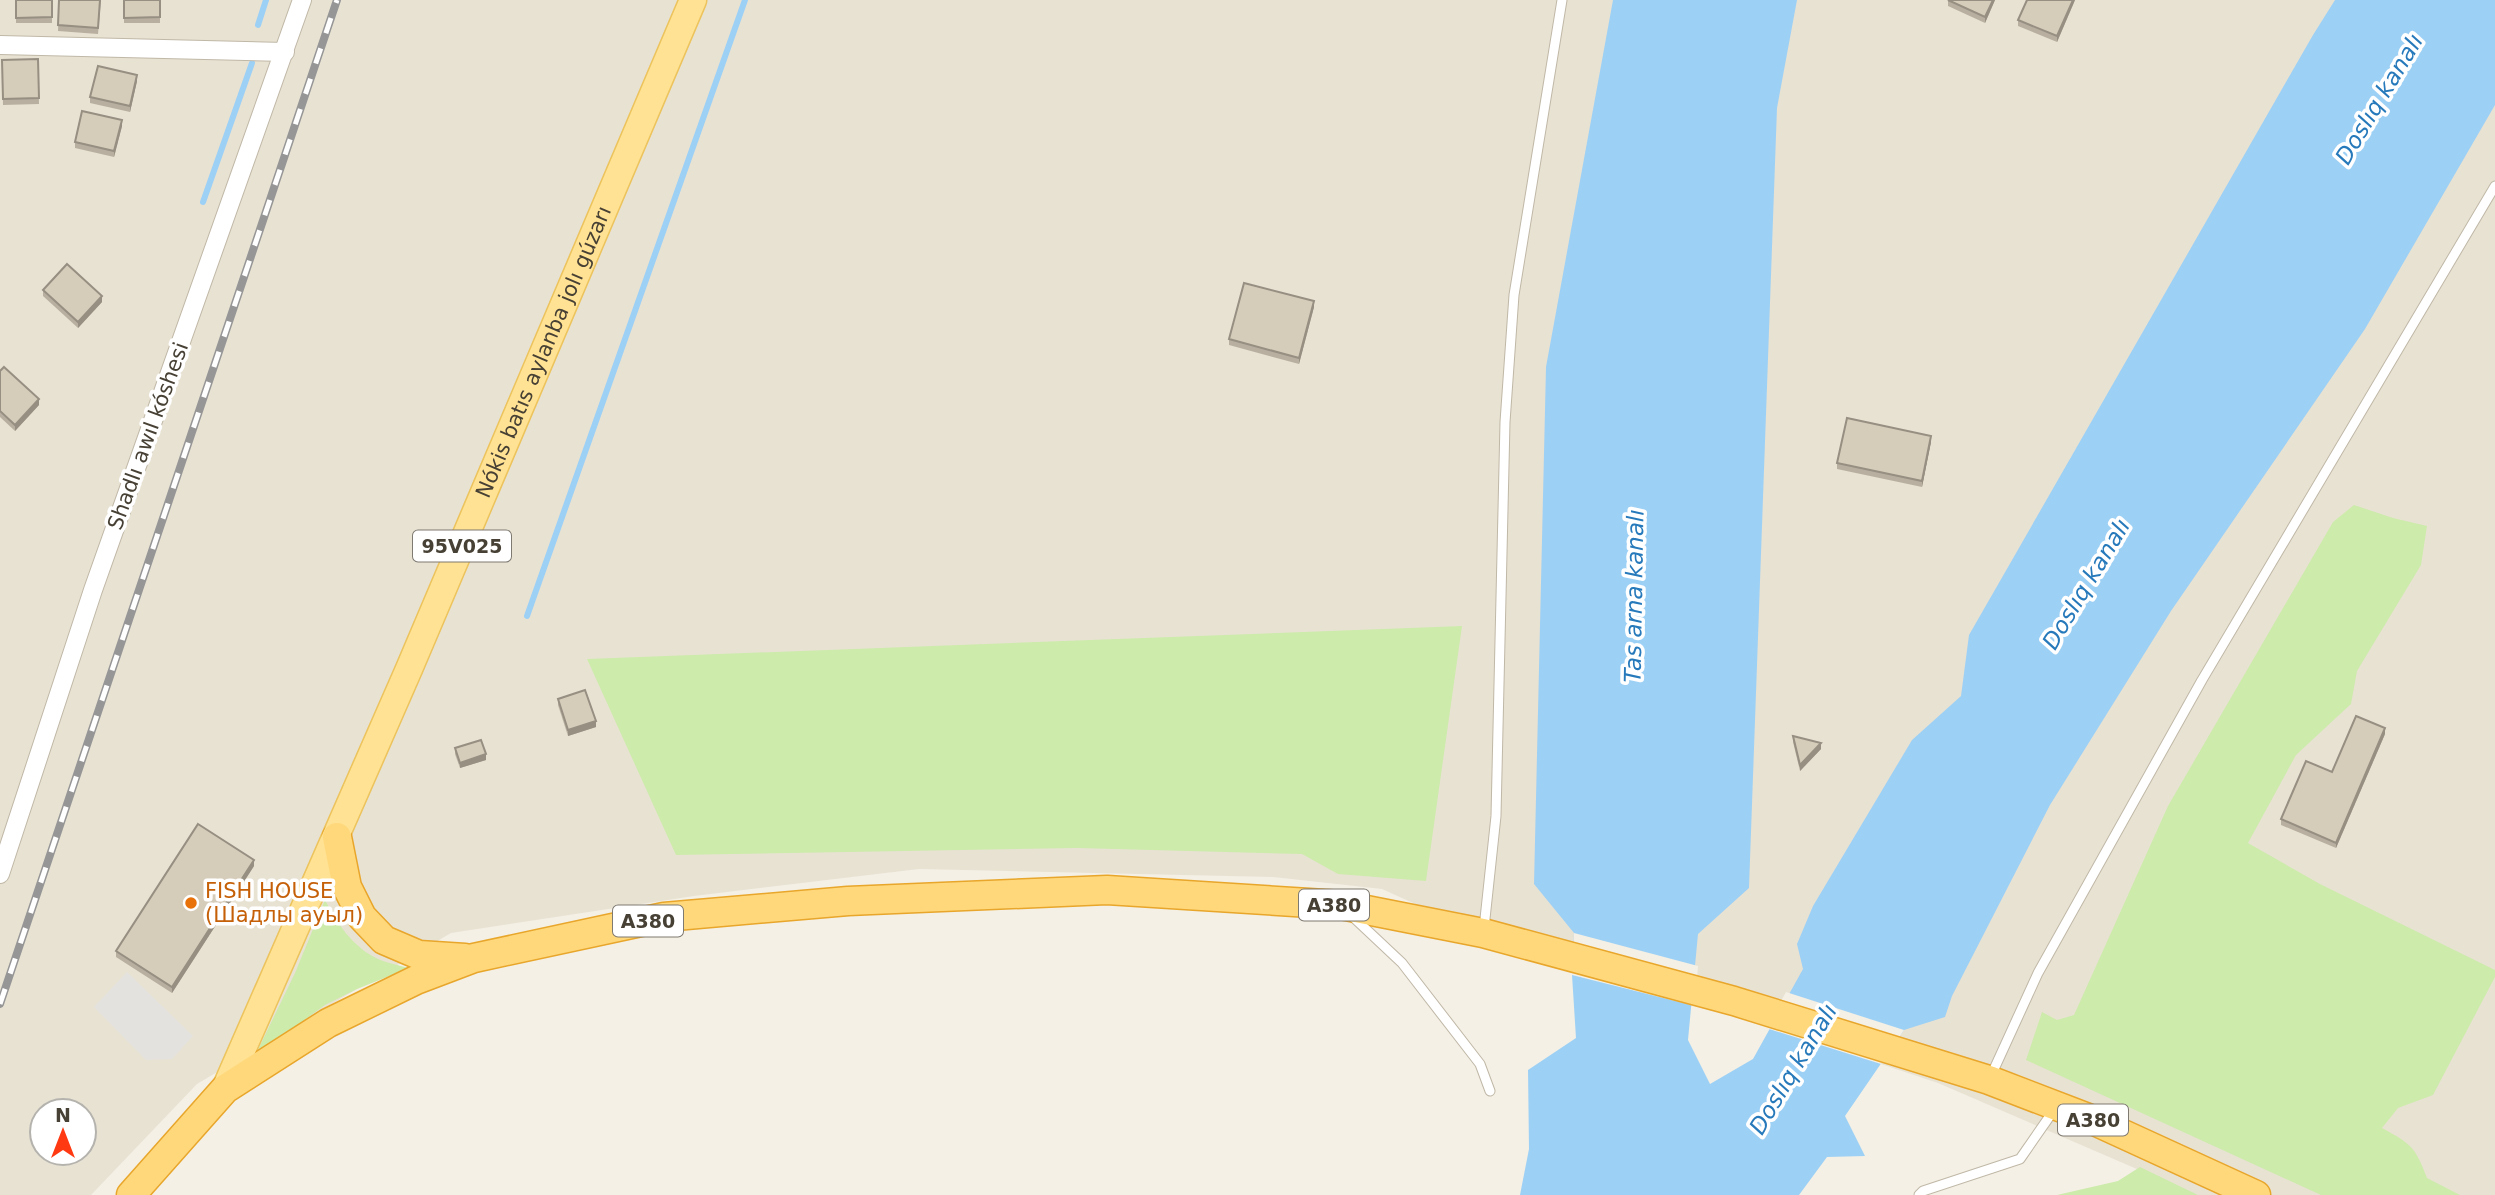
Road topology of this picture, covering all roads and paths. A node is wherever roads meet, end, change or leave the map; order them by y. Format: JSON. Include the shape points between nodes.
{"nodes":[{"id":1,"x":302,"y":0,"type":"edge"},
{"id":2,"x":693,"y":0,"type":"edge"},
{"id":3,"x":1562,"y":0,"type":"edge"},
{"id":4,"x":0,"y":45,"type":"edge"},
{"id":5,"x":285,"y":51,"type":"junction"},
{"id":6,"x":2495,"y":186,"type":"edge"},
{"id":7,"x":337,"y":837,"type":"junction"},
{"id":8,"x":0,"y":874,"type":"edge"},
{"id":9,"x":1341,"y":905,"type":"junction"},
{"id":10,"x":1483,"y":933,"type":"junction"},
{"id":11,"x":474,"y":958,"type":"junction"},
{"id":12,"x":1989,"y":1080,"type":"junction"},
{"id":13,"x":225,"y":1089,"type":"junction"},
{"id":14,"x":1490,"y":1091,"type":"dead end"},
{"id":15,"x":2057,"y":1106,"type":"junction"},
{"id":16,"x":131,"y":1195,"type":"edge"},
{"id":17,"x":1919,"y":1195,"type":"edge"},
{"id":18,"x":2256,"y":1195,"type":"edge"}],
"edges":[{"from":1,"to":5,"type":"street","name":"Shadlı awıl kóshesi"},
{"from":2,"to":7,"type":"main road","name":"Nókis batıs aylanba jolı gúzarı","number":"95V025"},
{"from":3,"to":10,"type":"lane","via":[[1514,295],[1504,422],[1496,816]]},
{"from":4,"to":5,"type":"street"},
{"from":5,"to":8,"type":"street","name":"Shadlı awıl kóshesi","via":[[93,590]]},
{"from":6,"to":12,"type":"lane","via":[[2202,680],[2038,973]]},
{"from":7,"to":11,"type":"highway","via":[[347,887],[362,917],[384,940],[419,955]]},
{"from":7,"to":13,"type":"main road","name":"Nókis batıs aylanba jolı gúzarı","number":"95V025"},
{"from":9,"to":10,"type":"highway","number":"A380"},
{"from":9,"to":11,"type":"highway","number":"A380","via":[[1107,890],[848,901],[664,917]]},
{"from":9,"to":14,"type":"lane","via":[[1402,962],[1480,1064]]},
{"from":10,"to":12,"type":"highway","number":"A380","via":[[1757,1008]]},
{"from":11,"to":13,"type":"highway","number":"A380","via":[[328,1023]]},
{"from":12,"to":15,"type":"highway","number":"A380"},
{"from":13,"to":16,"type":"highway","number":"A380"},
{"from":15,"to":17,"type":"lane","via":[[2020,1159]]},
{"from":15,"to":18,"type":"highway","number":"A380"}]}
